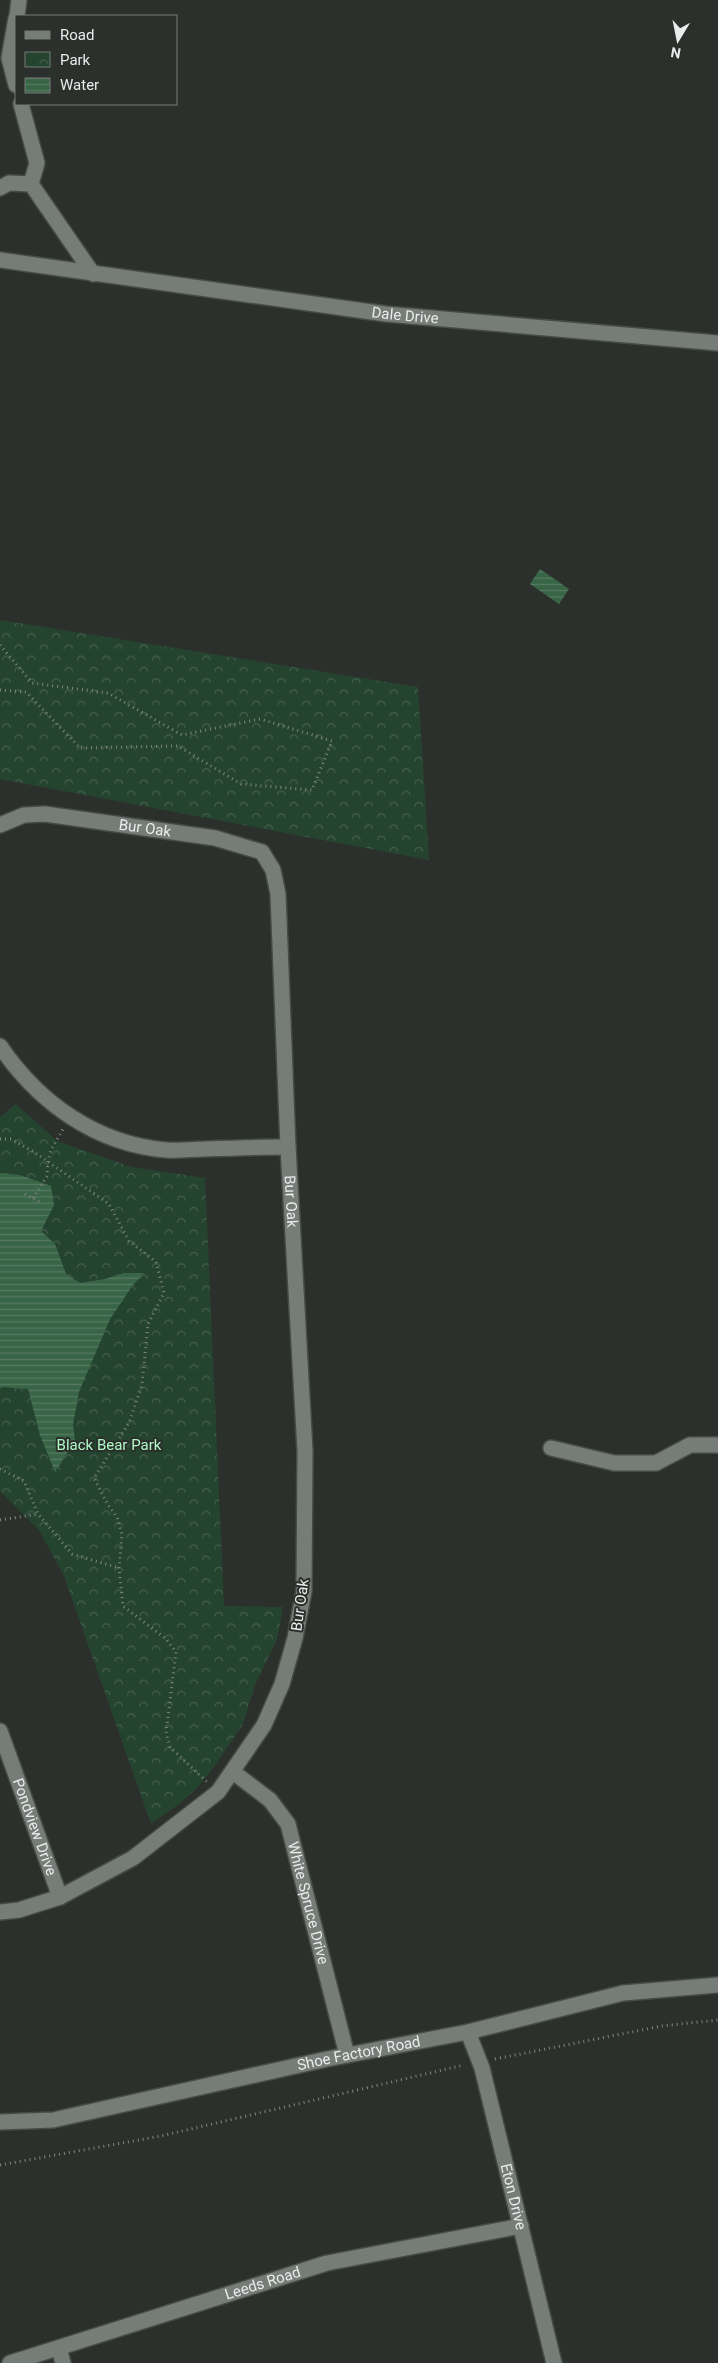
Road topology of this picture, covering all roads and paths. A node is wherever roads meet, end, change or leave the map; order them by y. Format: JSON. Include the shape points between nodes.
{"nodes":[{"id":1,"x":20,"y":0,"type":"edge"},
{"id":2,"x":16,"y":15,"type":"edge"},
{"id":3,"x":15,"y":23,"type":"edge"},
{"id":4,"x":15,"y":81,"type":"edge"},
{"id":5,"x":21,"y":105,"type":"edge"},
{"id":6,"x":31,"y":184,"type":"junction"},
{"id":7,"x":0,"y":188,"type":"edge"},
{"id":8,"x":0,"y":260,"type":"edge"},
{"id":9,"x":93,"y":274,"type":"junction"},
{"id":10,"x":718,"y":342,"type":"edge"},
{"id":11,"x":0,"y":645,"type":"edge"},
{"id":12,"x":0,"y":690,"type":"edge"},
{"id":13,"x":0,"y":825,"type":"edge"},
{"id":14,"x":0,"y":1046,"type":"edge"},
{"id":15,"x":70,"y":1118,"type":"junction"},
{"id":16,"x":0,"y":1139,"type":"edge"},
{"id":17,"x":288,"y":1146,"type":"junction"},
{"id":18,"x":48,"y":1161,"type":"junction"},
{"id":19,"x":25,"y":1194,"type":"dead end"},
{"id":20,"x":33,"y":1198,"type":"junction"},
{"id":21,"x":42,"y":1204,"type":"dead end"},
{"id":22,"x":718,"y":1445,"type":"edge"},
{"id":23,"x":551,"y":1448,"type":"dead end"},
{"id":24,"x":0,"y":1469,"type":"edge"},
{"id":25,"x":38,"y":1514,"type":"junction"},
{"id":26,"x":0,"y":1520,"type":"edge"},
{"id":27,"x":119,"y":1568,"type":"junction"},
{"id":28,"x":0,"y":1730,"type":"edge"},
{"id":29,"x":233,"y":1772,"type":"junction"},
{"id":30,"x":218,"y":1792,"type":"junction"},
{"id":31,"x":60,"y":1897,"type":"junction"},
{"id":32,"x":0,"y":1912,"type":"edge"},
{"id":33,"x":718,"y":1985,"type":"edge"},
{"id":34,"x":718,"y":2020,"type":"edge"},
{"id":35,"x":468,"y":2032,"type":"junction"},
{"id":36,"x":347,"y":2055,"type":"junction"},
{"id":37,"x":480,"y":2062,"type":"junction"},
{"id":38,"x":0,"y":2122,"type":"edge"},
{"id":39,"x":0,"y":2165,"type":"edge"},
{"id":40,"x":521,"y":2226,"type":"junction"},
{"id":41,"x":58,"y":2348,"type":"junction"},
{"id":42,"x":10,"y":2363,"type":"edge"},
{"id":43,"x":63,"y":2363,"type":"edge"},
{"id":44,"x":554,"y":2363,"type":"edge"}],
"edges":[{"from":1,"to":2,"type":"street"},
{"from":3,"to":4,"type":"street","via":[[9,58]]},
{"from":5,"to":6,"type":"street","via":[[37,163]]},
{"from":6,"to":7,"type":"street","via":[[9,183]]},
{"from":6,"to":9,"type":"street"},
{"from":8,"to":9,"type":"street","name":"Dale Drive"},
{"from":9,"to":10,"type":"street","name":"Dale Drive","via":[[386,314]]},
{"from":11,"to":12,"type":"path","via":[[32,683],[108,693],[182,735],[260,719],[332,741],[312,790],[241,784],[178,746],[80,748],[26,692]]},
{"from":13,"to":17,"type":"street","name":"Bur Oak","via":[[24,815],[46,814],[215,838],[262,852],[273,870],[278,894]]},
{"from":14,"to":15,"type":"street","via":[[30,1083]]},
{"from":15,"to":17,"type":"street","via":[[101,1134],[131,1144],[167,1150]]},
{"from":15,"to":18,"type":"path"},
{"from":16,"to":18,"type":"path","via":[[11,1139]]},
{"from":17,"to":29,"type":"street","name":"Bur Oak","via":[[305,1451],[304,1591],[282,1684],[264,1725]]},
{"from":18,"to":20,"type":"path","via":[[47,1176]]},
{"from":18,"to":27,"type":"path","via":[[109,1204],[129,1241],[156,1262],[164,1293],[148,1324],[142,1385],[129,1423],[94,1478],[118,1517],[122,1534]]},
{"from":19,"to":20,"type":"path"},
{"from":20,"to":21,"type":"path"},
{"from":22,"to":23,"type":"street","via":[[690,1445],[656,1463],[614,1463]]},
{"from":24,"to":25,"type":"path","via":[[24,1481]]},
{"from":25,"to":26,"type":"path"},
{"from":25,"to":27,"type":"path","via":[[72,1554]]},
{"from":27,"to":30,"type":"path","via":[[123,1606],[166,1639],[176,1652],[166,1733],[170,1747]]},
{"from":28,"to":31,"type":"street","name":"Pondview Drive"},
{"from":29,"to":30,"type":"street","name":"Bur Oak"},
{"from":29,"to":36,"type":"street","name":"White Spruce Drive","via":[[270,1800],[288,1824]]},
{"from":30,"to":31,"type":"street","name":"Bur Oak","via":[[133,1858]]},
{"from":31,"to":32,"type":"street","name":"Bur Oak"},
{"from":33,"to":35,"type":"street","name":"Shoe Factory Road","via":[[624,1993]]},
{"from":34,"to":37,"type":"path","via":[[662,2026]]},
{"from":35,"to":36,"type":"street","name":"Shoe Factory Road"},
{"from":35,"to":37,"type":"street","name":"Eton Drive"},
{"from":36,"to":38,"type":"street","name":"Shoe Factory Road","via":[[54,2120]]},
{"from":37,"to":39,"type":"path","via":[[161,2136]]},
{"from":37,"to":40,"type":"street","name":"Eton Drive"},
{"from":40,"to":41,"type":"street","name":"Leeds Road","via":[[327,2263]]},
{"from":40,"to":44,"type":"street","name":"Eton Drive"},
{"from":41,"to":42,"type":"street","name":"Leeds Road"},
{"from":41,"to":43,"type":"street"}]}
